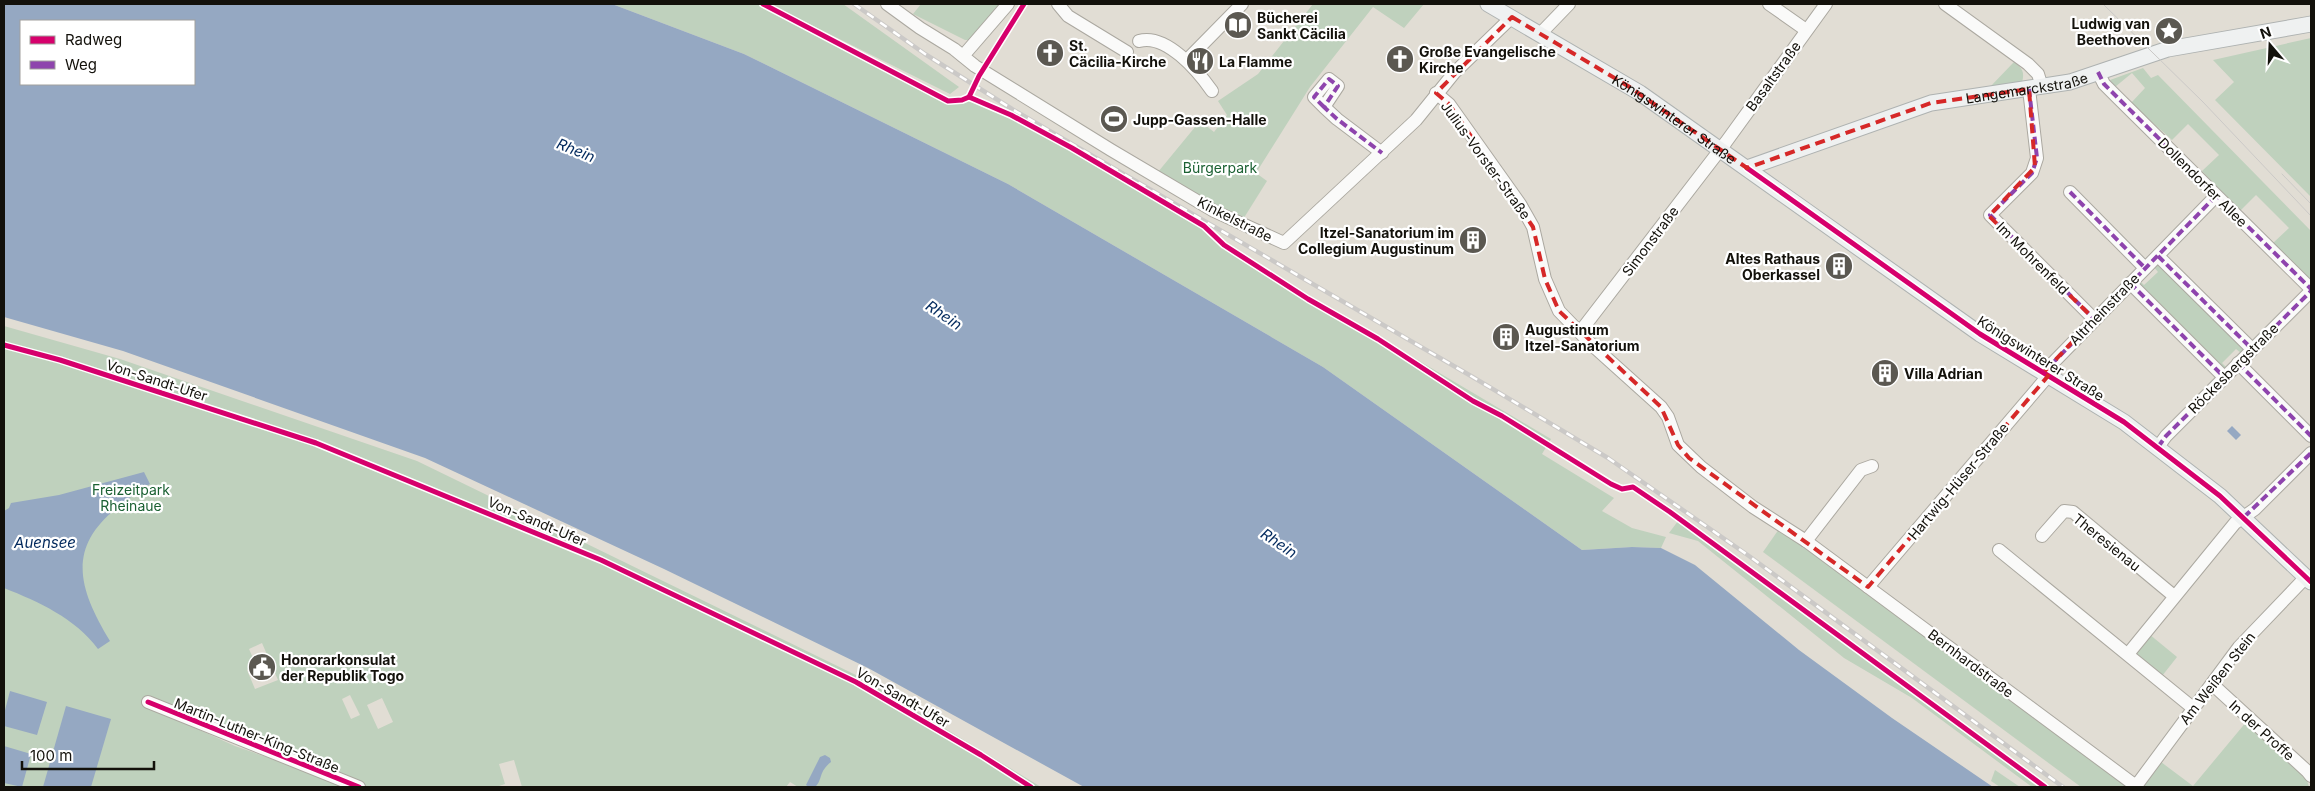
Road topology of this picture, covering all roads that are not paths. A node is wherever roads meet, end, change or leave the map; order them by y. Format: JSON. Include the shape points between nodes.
{"nodes":[{"id":1,"x":887,"y":4,"type":"edge"},
{"id":2,"x":1008,"y":4,"type":"edge"},
{"id":3,"x":1242,"y":4,"type":"edge"},
{"id":4,"x":1488,"y":4,"type":"edge"},
{"id":5,"x":1569,"y":4,"type":"edge"},
{"id":6,"x":1769,"y":4,"type":"edge"},
{"id":7,"x":1826,"y":4,"type":"edge"},
{"id":8,"x":1946,"y":4,"type":"edge"},
{"id":9,"x":1062,"y":6,"type":"edge"},
{"id":10,"x":1512,"y":16,"type":"junction"},
{"id":11,"x":2311,"y":24,"type":"edge"},
{"id":12,"x":1806,"y":30,"type":"junction"},
{"id":13,"x":1541,"y":34,"type":"junction"},
{"id":14,"x":1139,"y":41,"type":"dead end"},
{"id":15,"x":1127,"y":52,"type":"dead end"},
{"id":16,"x":963,"y":56,"type":"junction"},
{"id":17,"x":1188,"y":60,"type":"junction"},
{"id":18,"x":2098,"y":72,"type":"junction"},
{"id":19,"x":2035,"y":88,"type":"junction"},
{"id":20,"x":1212,"y":91,"type":"dead end"},
{"id":21,"x":1436,"y":94,"type":"junction"},
{"id":22,"x":1324,"y":107,"type":"dead end"},
{"id":23,"x":1720,"y":149,"type":"junction"},
{"id":24,"x":1382,"y":153,"type":"junction"},
{"id":25,"x":1747,"y":168,"type":"junction"},
{"id":26,"x":2070,"y":192,"type":"dead end"},
{"id":27,"x":2216,"y":196,"type":"junction"},
{"id":28,"x":2158,"y":256,"type":"junction"},
{"id":29,"x":2145,"y":268,"type":"junction"},
{"id":30,"x":2130,"y":283,"type":"junction"},
{"id":31,"x":2311,"y":290,"type":"edge"},
{"id":32,"x":2094,"y":319,"type":"junction"},
{"id":33,"x":1582,"y":334,"type":"junction"},
{"id":34,"x":2252,"y":349,"type":"junction"},
{"id":35,"x":2238,"y":363,"type":"junction"},
{"id":36,"x":2045,"y":374,"type":"junction"},
{"id":37,"x":2224,"y":377,"type":"junction"},
{"id":38,"x":2311,"y":436,"type":"edge"},
{"id":39,"x":2158,"y":447,"type":"junction"},
{"id":40,"x":2311,"y":453,"type":"edge"},
{"id":41,"x":1872,"y":466,"type":"dead end"},
{"id":42,"x":2244,"y":517,"type":"junction"},
{"id":43,"x":2042,"y":536,"type":"dead end"},
{"id":44,"x":1806,"y":541,"type":"junction"},
{"id":45,"x":2000,"y":550,"type":"dead end"},
{"id":46,"x":2309,"y":580,"type":"edge"},
{"id":47,"x":1868,"y":587,"type":"junction"},
{"id":48,"x":2174,"y":596,"type":"junction"},
{"id":49,"x":2128,"y":654,"type":"junction"},
{"id":50,"x":2212,"y":684,"type":"junction"},
{"id":51,"x":148,"y":702,"type":"dead end"},
{"id":52,"x":2193,"y":708,"type":"junction"},
{"id":53,"x":2311,"y":776,"type":"edge"},
{"id":54,"x":2136,"y":786,"type":"joint"},
{"id":55,"x":359,"y":787,"type":"edge"}],
"edges":[{"from":1,"to":16,"type":"street","name":"Kinkelstraße"},
{"from":2,"to":16,"type":"street"},
{"from":3,"to":17,"type":"street"},
{"from":4,"to":10,"type":"main road","name":"Königswinterer Straße"},
{"from":5,"to":13,"type":"street"},
{"from":6,"to":12,"type":"street"},
{"from":7,"to":12,"type":"street","name":"Basaltstraße"},
{"from":8,"to":19,"type":"street","via":[[2028,64],[2038,74]]},
{"from":9,"to":15,"type":"street","via":[[1068,16]]},
{"from":10,"to":13,"type":"main road","name":"Königswinterer Straße"},
{"from":10,"to":21,"type":"street","name":"Kinkelstraße"},
{"from":11,"to":18,"type":"main road","name":"Langemarckstraße","via":[[2168,49]]},
{"from":12,"to":23,"type":"street","name":"Basaltstraße"},
{"from":13,"to":23,"type":"main road","name":"Königswinterer Straße","via":[[1640,94]]},
{"from":14,"to":17,"type":"street","via":[[1151,40]]},
{"from":16,"to":24,"type":"street","name":"Kinkelstraße","via":[[1214,211],[1284,244]]},
{"from":17,"to":20,"type":"street"},
{"from":18,"to":19,"type":"main road","name":"Langemarckstraße","via":[[2070,82]]},
{"from":18,"to":27,"type":"street","name":"Dollendorfer Allee","via":[[2104,84]]},
{"from":19,"to":25,"type":"main road","name":"Langemarckstraße","via":[[1931,103]]},
{"from":19,"to":32,"type":"street","name":"Im Mohrenfeld","via":[[2035,167],[1990,215]]},
{"from":21,"to":24,"type":"street","name":"Kinkelstraße","via":[[1416,120]]},
{"from":21,"to":33,"type":"street","name":"Julius-Vorster-Straße","via":[[1449,104],[1520,204],[1533,227],[1553,300],[1559,311]]},
{"from":22,"to":24,"type":"street"},
{"from":23,"to":25,"type":"main road","name":"Königswinterer Straße"},
{"from":23,"to":33,"type":"street","name":"Simonstraße","via":[[1583,328]]},
{"from":25,"to":36,"type":"main road","name":"Königswinterer Straße","via":[[1980,334]]},
{"from":26,"to":29,"type":"street","name":"Altrheinstraße"},
{"from":27,"to":28,"type":"street","name":"Altrheinstraße"},
{"from":27,"to":31,"type":"street","name":"Dollendorfer Allee"},
{"from":28,"to":29,"type":"street","name":"Altrheinstraße"},
{"from":28,"to":34,"type":"street"},
{"from":29,"to":30,"type":"street","name":"Altrheinstraße"},
{"from":30,"to":32,"type":"street","name":"Altrheinstraße"},
{"from":30,"to":37,"type":"street"},
{"from":31,"to":34,"type":"street","name":"Röckesbergstraße"},
{"from":32,"to":36,"type":"street","name":"Altrheinstraße"},
{"from":33,"to":44,"type":"street","name":"Bernhardstraße","via":[[1661,407],[1678,445],[1689,458],[1753,507]]},
{"from":34,"to":35,"type":"street","name":"Röckesbergstraße"},
{"from":35,"to":37,"type":"street","name":"Röckesbergstraße"},
{"from":35,"to":38,"type":"street"},
{"from":36,"to":39,"type":"main road","name":"Königswinterer Straße","via":[[2124,422]]},
{"from":36,"to":47,"type":"street","name":"Hartwig-Hüser-Straße"},
{"from":37,"to":39,"type":"street","name":"Röckesbergstraße"},
{"from":39,"to":42,"type":"main road","name":"Königswinterer Straße"},
{"from":40,"to":42,"type":"street"},
{"from":41,"to":44,"type":"street","via":[[1861,470]]},
{"from":42,"to":46,"type":"main road","name":"Königswinterer Straße"},
{"from":42,"to":48,"type":"street"},
{"from":43,"to":48,"type":"street","name":"Theresienau","via":[[2064,511],[2073,512]]},
{"from":44,"to":47,"type":"street","name":"Bernhardstraße"},
{"from":45,"to":49,"type":"street"},
{"from":46,"to":50,"type":"street","name":"Am Weißen Stein","via":[[2239,647]]},
{"from":47,"to":54,"type":"street","name":"Bernhardstraße"},
{"from":48,"to":49,"type":"street"},
{"from":49,"to":52,"type":"street"},
{"from":50,"to":52,"type":"street","name":"Am Weißen Stein"},
{"from":50,"to":53,"type":"street","name":"In der Proffe"},
{"from":51,"to":55,"type":"street","name":"Martin-Luther-King-Straße"},
{"from":52,"to":54,"type":"street","name":"Am Weißen Stein"}]}
